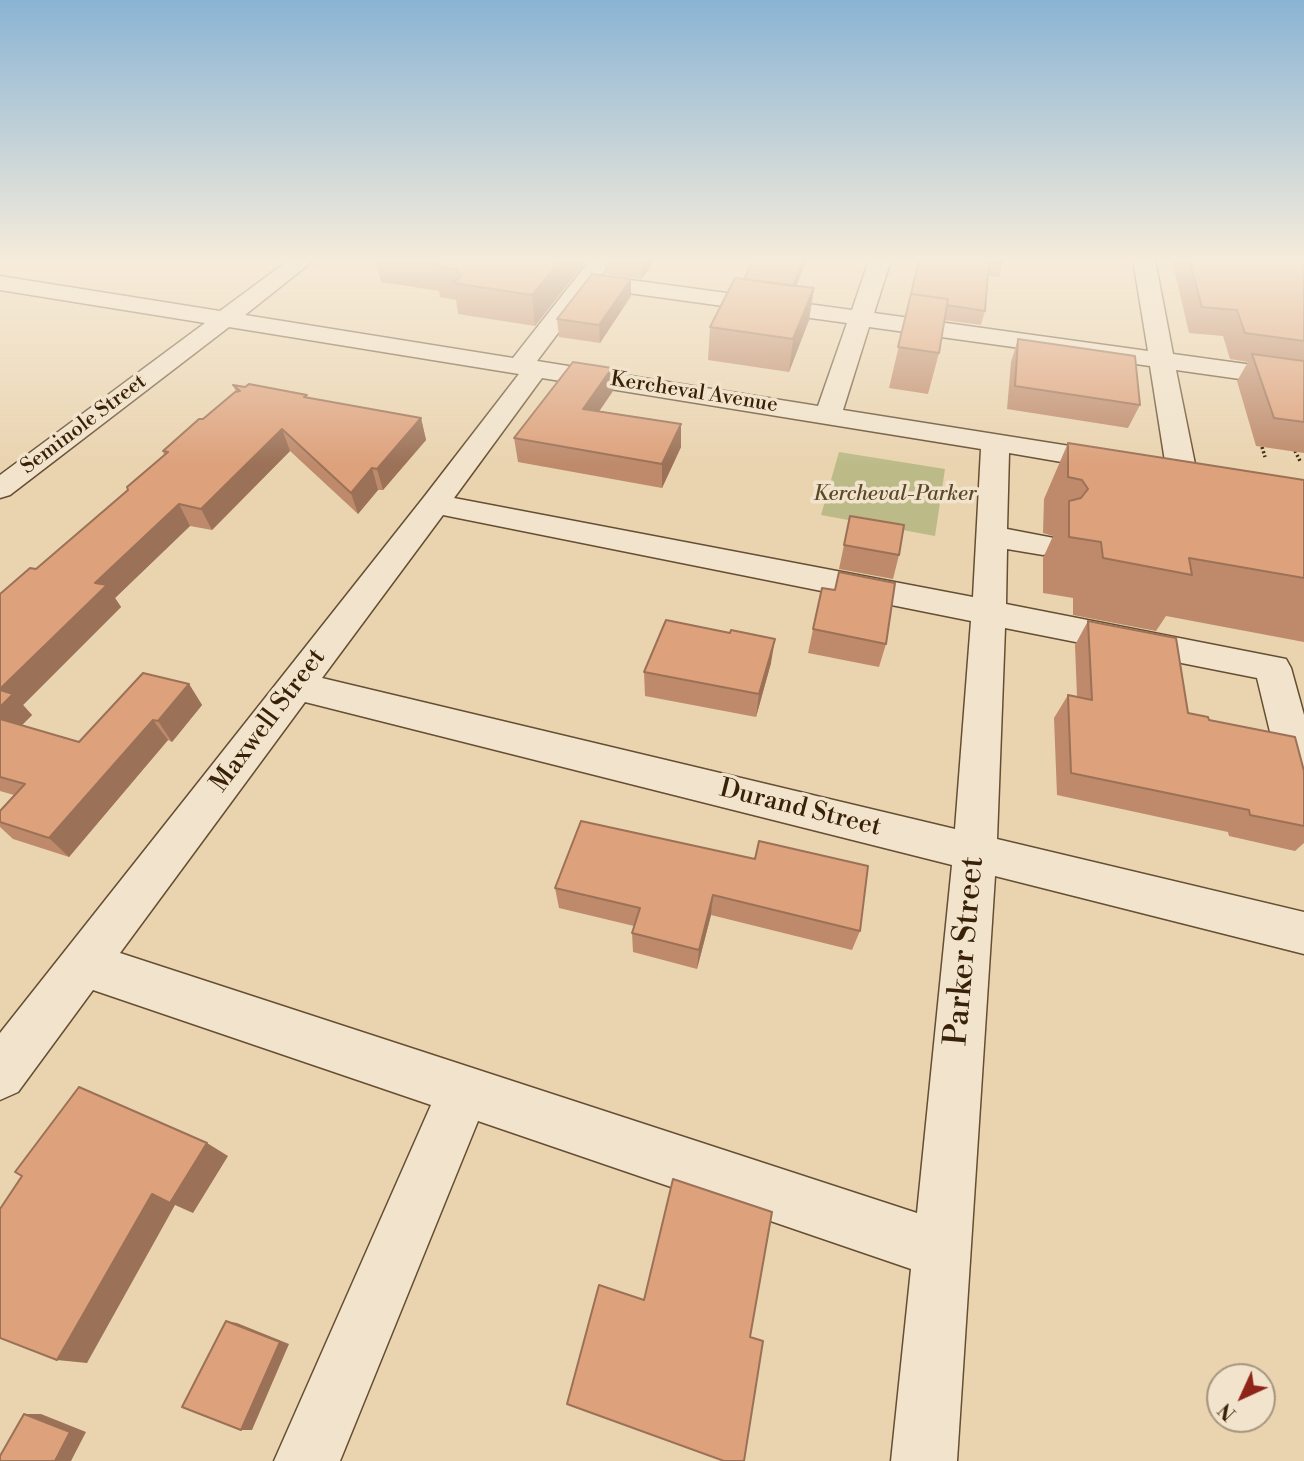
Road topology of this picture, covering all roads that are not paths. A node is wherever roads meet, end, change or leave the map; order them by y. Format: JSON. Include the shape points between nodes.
{"nodes":[{"id":1,"x":213,"y":328,"type":"edge"},
{"id":2,"x":289,"y":328,"type":"edge"},
{"id":3,"x":554,"y":328,"type":"edge"},
{"id":4,"x":858,"y":328,"type":"edge"},
{"id":5,"x":928,"y":328,"type":"edge"},
{"id":6,"x":1155,"y":328,"type":"edge"},
{"id":7,"x":1160,"y":360,"type":"junction"},
{"id":8,"x":528,"y":367,"type":"junction"},
{"id":9,"x":1304,"y":380,"type":"edge"},
{"id":10,"x":828,"y":415,"type":"junction"},
{"id":11,"x":995,"y":441,"type":"junction"},
{"id":12,"x":0,"y":489,"type":"edge"},
{"id":13,"x":435,"y":504,"type":"junction"},
{"id":14,"x":991,"y":537,"type":"junction"},
{"id":15,"x":1043,"y":545,"type":"dead end"},
{"id":16,"x":989,"y":611,"type":"junction"},
{"id":17,"x":296,"y":686,"type":"junction"},
{"id":18,"x":1304,"y":790,"type":"edge"},
{"id":19,"x":975,"y":853,"type":"junction"},
{"id":20,"x":1304,"y":933,"type":"edge"},
{"id":21,"x":84,"y":964,"type":"junction"},
{"id":22,"x":0,"y":1074,"type":"edge"},
{"id":23,"x":464,"y":1091,"type":"junction"},
{"id":24,"x":941,"y":1250,"type":"junction"},
{"id":25,"x":307,"y":1461,"type":"edge"},
{"id":26,"x":924,"y":1461,"type":"edge"}],
"edges":[{"from":1,"to":12,"type":"street","name":"Seminole Street"},
{"from":2,"to":8,"type":"street","name":"Kercheval Avenue"},
{"from":3,"to":8,"type":"street","name":"Maxwell Street"},
{"from":4,"to":10,"type":"street"},
{"from":5,"to":7,"type":"street"},
{"from":6,"to":7,"type":"street"},
{"from":7,"to":9,"type":"street"},
{"from":7,"to":11,"type":"street","name":"Kercheval Avenue","via":[[1194,476]]},
{"from":8,"to":10,"type":"street","name":"Kercheval Avenue"},
{"from":8,"to":13,"type":"street","name":"Maxwell Street"},
{"from":10,"to":11,"type":"street","name":"Kercheval Avenue"},
{"from":11,"to":14,"type":"street","name":"Parker Street"},
{"from":13,"to":16,"type":"street"},
{"from":13,"to":17,"type":"street","name":"Maxwell Street"},
{"from":14,"to":15,"type":"street"},
{"from":14,"to":16,"type":"street","name":"Parker Street"},
{"from":16,"to":18,"type":"street","via":[[1273,668]]},
{"from":16,"to":19,"type":"street","name":"Parker Street"},
{"from":17,"to":19,"type":"street","name":"Durand Street"},
{"from":17,"to":21,"type":"street","name":"Maxwell Street"},
{"from":19,"to":20,"type":"street","name":"Durand Street"},
{"from":19,"to":24,"type":"street","name":"Parker Street"},
{"from":21,"to":22,"type":"street","name":"Maxwell Street"},
{"from":21,"to":23,"type":"street"},
{"from":23,"to":24,"type":"street"},
{"from":23,"to":25,"type":"street"},
{"from":24,"to":26,"type":"street","name":"Parker Street"}]}
